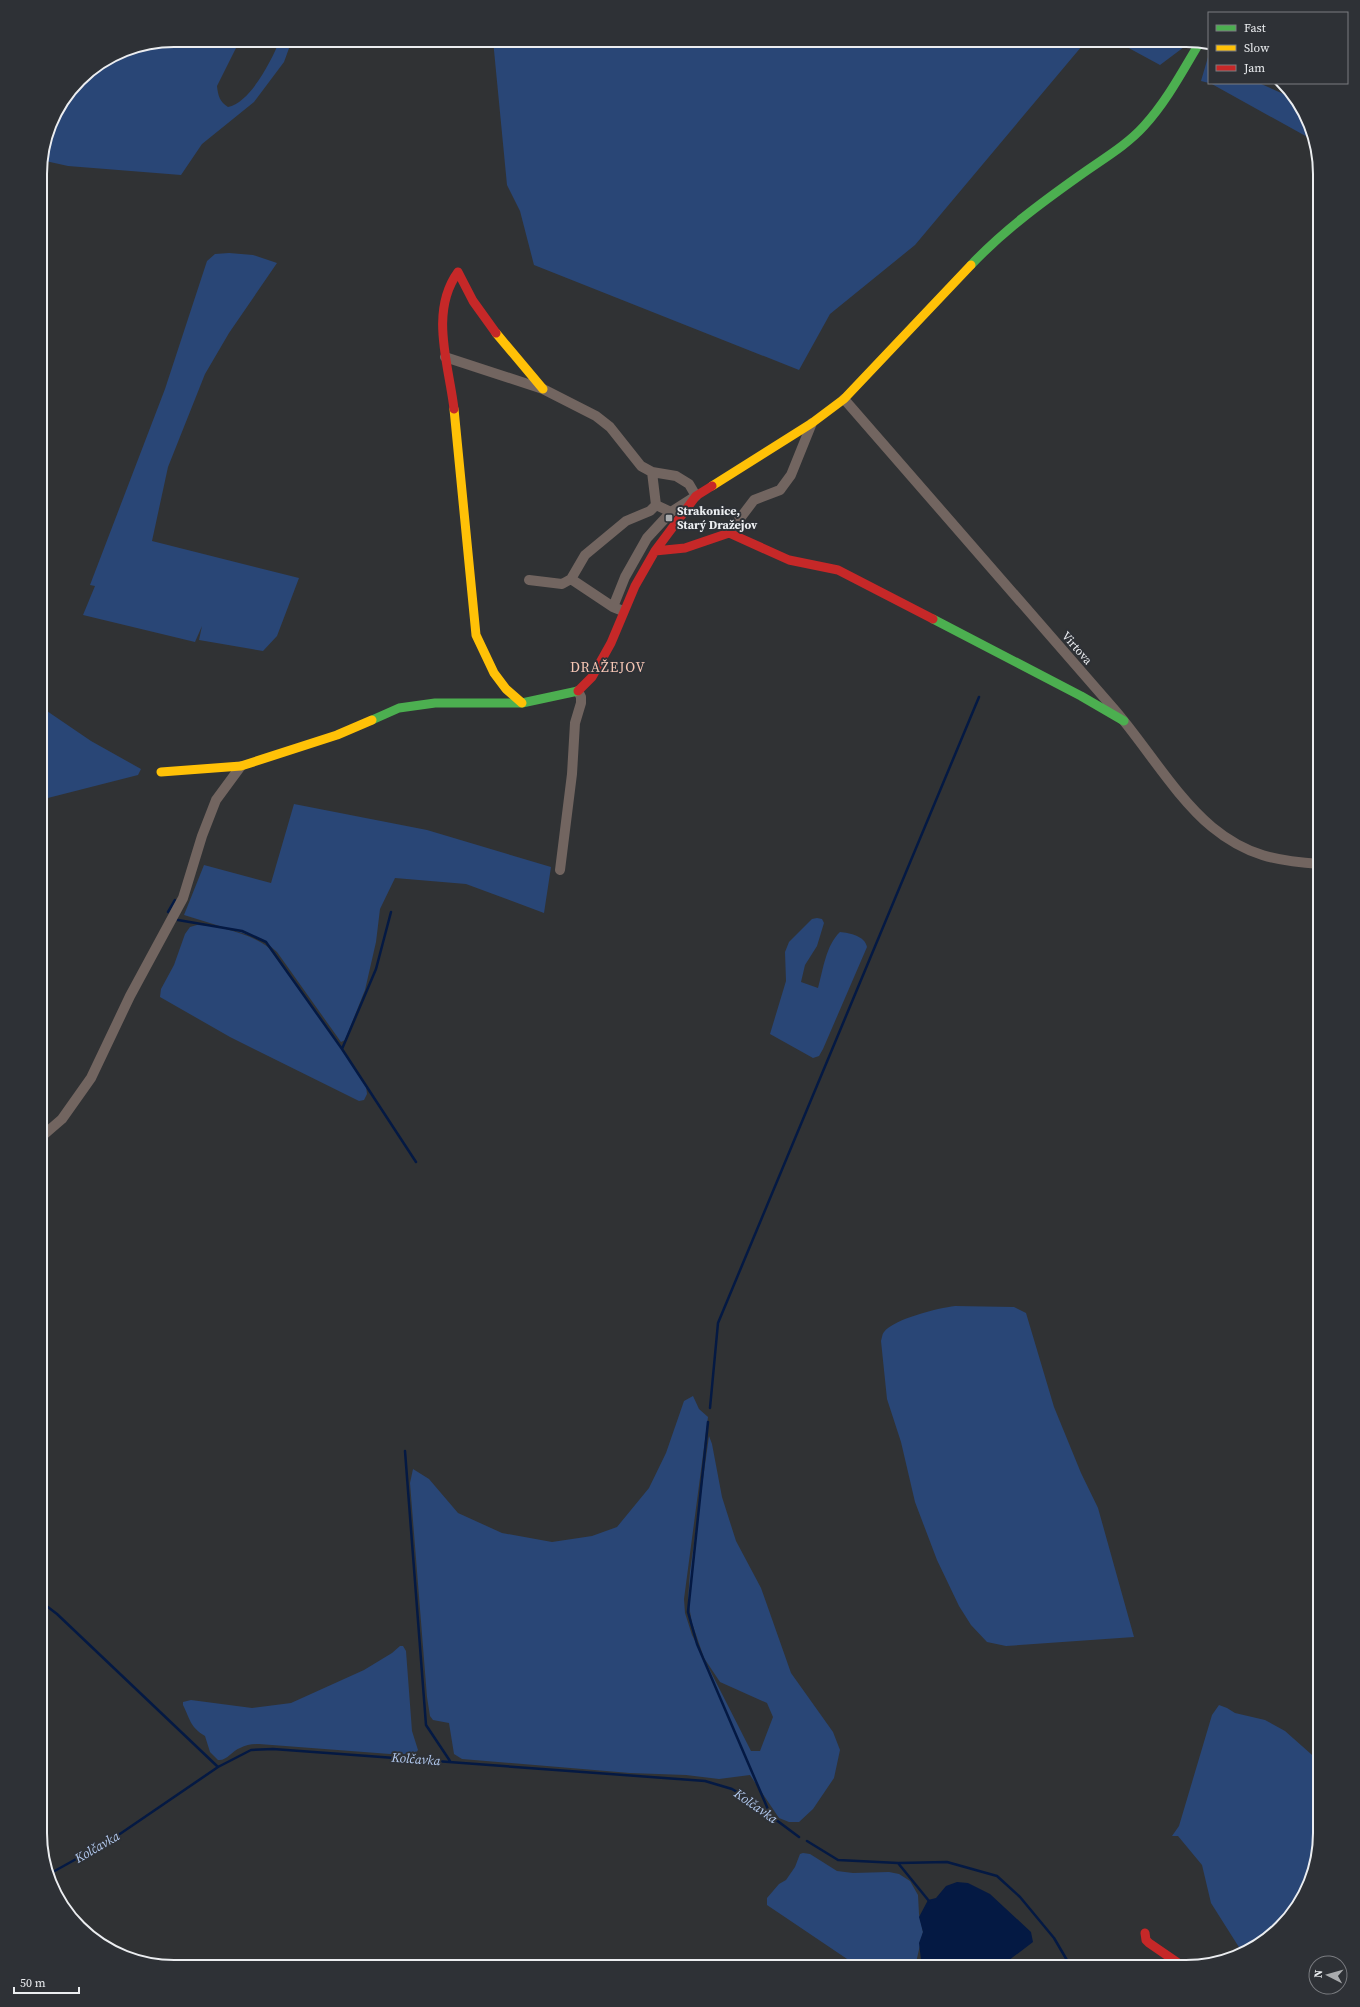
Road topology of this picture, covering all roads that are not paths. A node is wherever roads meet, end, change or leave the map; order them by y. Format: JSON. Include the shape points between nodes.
{"nodes":[{"id":1,"x":1197,"y":47,"type":"edge"},
{"id":2,"x":445,"y":357,"type":"junction"},
{"id":3,"x":543,"y":388,"type":"junction"},
{"id":4,"x":844,"y":399,"type":"junction"},
{"id":5,"x":812,"y":423,"type":"junction"},
{"id":6,"x":652,"y":472,"type":"junction"},
{"id":7,"x":696,"y":496,"type":"junction"},
{"id":8,"x":656,"y":505,"type":"junction"},
{"id":9,"x":671,"y":512,"type":"junction"},
{"id":10,"x":729,"y":533,"type":"junction"},
{"id":11,"x":655,"y":551,"type":"junction"},
{"id":12,"x":571,"y":579,"type":"junction"},
{"id":13,"x":529,"y":580,"type":"dead end"},
{"id":14,"x":618,"y":609,"type":"junction"},
{"id":15,"x":505,"y":689,"type":"junction"},
{"id":16,"x":578,"y":691,"type":"junction"},
{"id":17,"x":522,"y":703,"type":"junction"},
{"id":18,"x":492,"y":704,"type":"junction"},
{"id":19,"x":1124,"y":721,"type":"junction"},
{"id":20,"x":241,"y":766,"type":"junction"},
{"id":21,"x":161,"y":772,"type":"dead end"},
{"id":22,"x":1313,"y":863,"type":"edge"},
{"id":23,"x":560,"y":870,"type":"dead end"},
{"id":24,"x":47,"y":1132,"type":"edge"},
{"id":25,"x":1145,"y":1933,"type":"dead end"},
{"id":26,"x":1174,"y":1960,"type":"edge"}],
"edges":[{"from":1,"to":4,"type":"street","via":[[1166,97],[1144,126],[1122,145],[1034,208],[991,244]]},
{"from":2,"to":3,"type":"street"},
{"from":2,"to":3,"type":"street","via":[[444,316],[447,290],[458,272],[484,318]]},
{"from":2,"to":15,"type":"street","via":[[452,393],[476,635],[485,657]]},
{"from":3,"to":6,"type":"street","via":[[596,416],[610,427],[641,466]]},
{"from":4,"to":5,"type":"street"},
{"from":4,"to":19,"type":"street","name":"Virtova"},
{"from":5,"to":7,"type":"street"},
{"from":5,"to":10,"type":"street","via":[[793,470],[784,485],[780,490],[754,500]]},
{"from":6,"to":7,"type":"street","via":[[676,476],[689,484]]},
{"from":6,"to":8,"type":"street"},
{"from":7,"to":9,"type":"street"},
{"from":7,"to":11,"type":"street"},
{"from":8,"to":9,"type":"street"},
{"from":8,"to":12,"type":"street","via":[[650,511],[626,522],[586,555]]},
{"from":9,"to":14,"type":"street","via":[[647,538],[625,577]]},
{"from":10,"to":11,"type":"street","via":[[685,548]]},
{"from":10,"to":19,"type":"street","via":[[789,560],[838,570],[1081,696]]},
{"from":11,"to":14,"type":"street"},
{"from":12,"to":13,"type":"street","via":[[562,584]]},
{"from":12,"to":14,"type":"street"},
{"from":14,"to":16,"type":"street","via":[[611,643],[592,677]]},
{"from":15,"to":17,"type":"street"},
{"from":15,"to":18,"type":"street","via":[[502,696]]},
{"from":16,"to":17,"type":"street"},
{"from":16,"to":23,"type":"street","via":[[581,703],[575,723],[572,774]]},
{"from":17,"to":18,"type":"street"},
{"from":18,"to":20,"type":"street","via":[[434,703],[399,708],[337,735]]},
{"from":19,"to":22,"type":"street","name":"Virtova","via":[[1189,804],[1213,827],[1255,854],[1275,860]]},
{"from":20,"to":21,"type":"street"},
{"from":20,"to":24,"type":"street","via":[[216,800],[183,898],[130,996],[90,1078],[62,1119]]},
{"from":25,"to":26,"type":"street","via":[[1149,1943]]}]}
